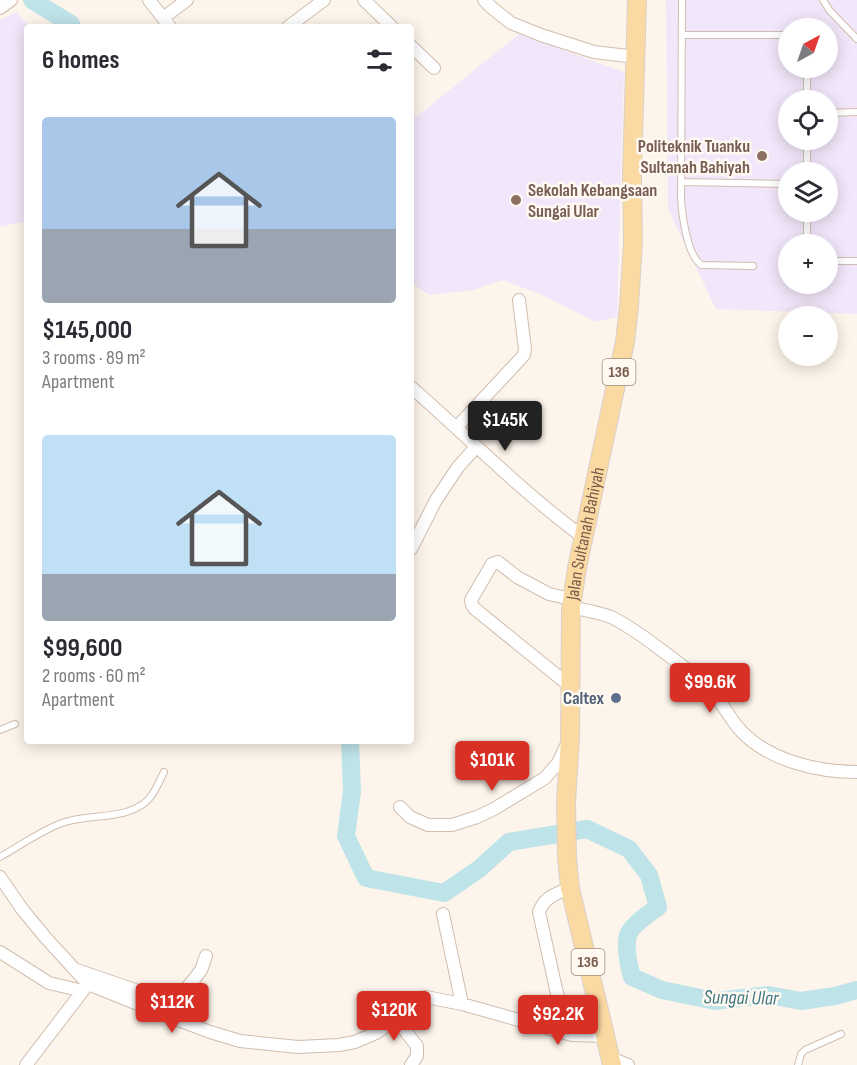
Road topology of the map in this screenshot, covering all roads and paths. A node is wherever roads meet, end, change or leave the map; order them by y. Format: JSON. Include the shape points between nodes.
{"nodes":[{"id":1,"x":11,"y":0,"type":"edge"},
{"id":2,"x":148,"y":0,"type":"edge"},
{"id":3,"x":187,"y":0,"type":"edge"},
{"id":4,"x":324,"y":0,"type":"edge"},
{"id":5,"x":364,"y":0,"type":"edge"},
{"id":6,"x":484,"y":0,"type":"edge"},
{"id":7,"x":637,"y":0,"type":"edge"},
{"id":8,"x":682,"y":0,"type":"edge"},
{"id":9,"x":823,"y":0,"type":"edge"},
{"id":10,"x":0,"y":8,"type":"edge"},
{"id":11,"x":167,"y":23,"type":"edge"},
{"id":12,"x":292,"y":24,"type":"edge"},
{"id":13,"x":389,"y":24,"type":"edge"},
{"id":14,"x":778,"y":34,"type":"edge"},
{"id":15,"x":682,"y":35,"type":"junction"},
{"id":16,"x":857,"y":39,"type":"edge"},
{"id":17,"x":414,"y":49,"type":"edge"},
{"id":18,"x":636,"y":57,"type":"junction"},
{"id":19,"x":434,"y":68,"type":"dead end"},
{"id":20,"x":857,"y":112,"type":"edge"},
{"id":21,"x":838,"y":113,"type":"edge"},
{"id":22,"x":681,"y":182,"type":"junction"},
{"id":23,"x":778,"y":184,"type":"edge"},
{"id":24,"x":838,"y":261,"type":"edge"},
{"id":25,"x":857,"y":261,"type":"edge"},
{"id":26,"x":753,"y":266,"type":"dead end"},
{"id":27,"x":519,"y":300,"type":"dead end"},
{"id":28,"x":414,"y":391,"type":"edge"},
{"id":29,"x":457,"y":427,"type":"junction"},
{"id":30,"x":476,"y":447,"type":"junction"},
{"id":31,"x":583,"y":537,"type":"junction"},
{"id":32,"x":414,"y":543,"type":"edge"},
{"id":33,"x":571,"y":603,"type":"junction"},
{"id":34,"x":570,"y":686,"type":"junction"},
{"id":35,"x":15,"y":724,"type":"dead end"},
{"id":36,"x":0,"y":730,"type":"edge"},
{"id":37,"x":570,"y":740,"type":"junction"},
{"id":38,"x":164,"y":772,"type":"dead end"},
{"id":39,"x":857,"y":772,"type":"edge"},
{"id":40,"x":400,"y":807,"type":"dead end"},
{"id":41,"x":0,"y":857,"type":"edge"},
{"id":42,"x":0,"y":877,"type":"edge"},
{"id":43,"x":570,"y":888,"type":"junction"},
{"id":44,"x":443,"y":915,"type":"dead end"},
{"id":45,"x":0,"y":952,"type":"edge"},
{"id":46,"x":206,"y":956,"type":"dead end"},
{"id":47,"x":76,"y":970,"type":"junction"},
{"id":48,"x":86,"y":987,"type":"junction"},
{"id":49,"x":462,"y":1004,"type":"junction"},
{"id":50,"x":561,"y":1006,"type":"junction"},
{"id":51,"x":395,"y":1018,"type":"junction"},
{"id":52,"x":516,"y":1019,"type":"junction"},
{"id":53,"x":568,"y":1034,"type":"junction"},
{"id":54,"x":841,"y":1034,"type":"dead end"},
{"id":55,"x":605,"y":1036,"type":"junction"},
{"id":56,"x":611,"y":1061,"type":"edge"},
{"id":57,"x":26,"y":1065,"type":"edge"},
{"id":58,"x":411,"y":1065,"type":"edge"},
{"id":59,"x":628,"y":1065,"type":"edge"},
{"id":60,"x":798,"y":1065,"type":"edge"}],
"edges":[{"from":1,"to":10,"type":"street"},
{"from":2,"to":11,"type":"street"},
{"from":3,"to":11,"type":"street"},
{"from":4,"to":12,"type":"street"},
{"from":5,"to":13,"type":"street"},
{"from":6,"to":18,"type":"street","via":[[511,23],[541,35],[594,52]]},
{"from":7,"to":18,"type":"main road","name":"Jalan Sultanah Bahiyah","number":"136"},
{"from":8,"to":15,"type":"lane"},
{"from":9,"to":16,"type":"lane"},
{"from":14,"to":15,"type":"lane"},
{"from":15,"to":22,"type":"lane"},
{"from":17,"to":19,"type":"street"},
{"from":18,"to":31,"type":"main road","name":"Jalan Sultanah Bahiyah","number":"136","via":[[629,307]]},
{"from":20,"to":21,"type":"lane"},
{"from":22,"to":23,"type":"lane"},
{"from":22,"to":26,"type":"lane","via":[[684,223],[697,262]]},
{"from":24,"to":25,"type":"lane"},
{"from":27,"to":29,"type":"street","via":[[524,355]]},
{"from":28,"to":29,"type":"street"},
{"from":29,"to":30,"type":"street"},
{"from":30,"to":31,"type":"street"},
{"from":30,"to":32,"type":"street","via":[[436,500]]},
{"from":31,"to":33,"type":"main road","name":"Jalan Sultanah Bahiyah","number":"136"},
{"from":33,"to":34,"type":"main road","name":"Jalan Sultanah Bahiyah","number":"136"},
{"from":33,"to":34,"type":"street","via":[[517,577],[498,562],[492,564],[471,600],[475,609]]},
{"from":33,"to":39,"type":"street","via":[[636,631],[698,678],[740,729],[765,749],[797,763]]},
{"from":34,"to":37,"type":"main road","name":"Jalan Sultanah Bahiyah","number":"136"},
{"from":35,"to":36,"type":"lane"},
{"from":37,"to":40,"type":"street","via":[[545,778],[477,817],[452,825],[428,825],[410,817]]},
{"from":37,"to":43,"type":"main road","name":"Jalan Sultanah Bahiyah","number":"136","via":[[566,801]]},
{"from":38,"to":41,"type":"lane","via":[[147,801],[134,809],[63,823]]},
{"from":42,"to":47,"type":"street","via":[[22,909]]},
{"from":43,"to":50,"type":"street","via":[[548,898],[539,912]]},
{"from":43,"to":55,"type":"main road","name":"Jalan Sultanah Bahiyah","number":"136"},
{"from":44,"to":49,"type":"street"},
{"from":45,"to":48,"type":"street","via":[[49,983]]},
{"from":46,"to":47,"type":"street","via":[[197,975],[170,1002]]},
{"from":47,"to":48,"type":"street"},
{"from":48,"to":51,"type":"street","via":[[210,1032],[272,1045],[355,1042],[376,1033]]},
{"from":48,"to":57,"type":"street"},
{"from":49,"to":51,"type":"street","via":[[426,997],[416,999]]},
{"from":49,"to":52,"type":"street"},
{"from":50,"to":52,"type":"lane"},
{"from":50,"to":53,"type":"street"},
{"from":51,"to":58,"type":"street","via":[[417,1046],[417,1056]]},
{"from":52,"to":53,"type":"street"},
{"from":53,"to":55,"type":"street"},
{"from":54,"to":60,"type":"lane","via":[[805,1050]]},
{"from":55,"to":56,"type":"main road","name":"Jalan Sultanah Bahiyah","number":"136"},
{"from":56,"to":59,"type":"street"}]}
